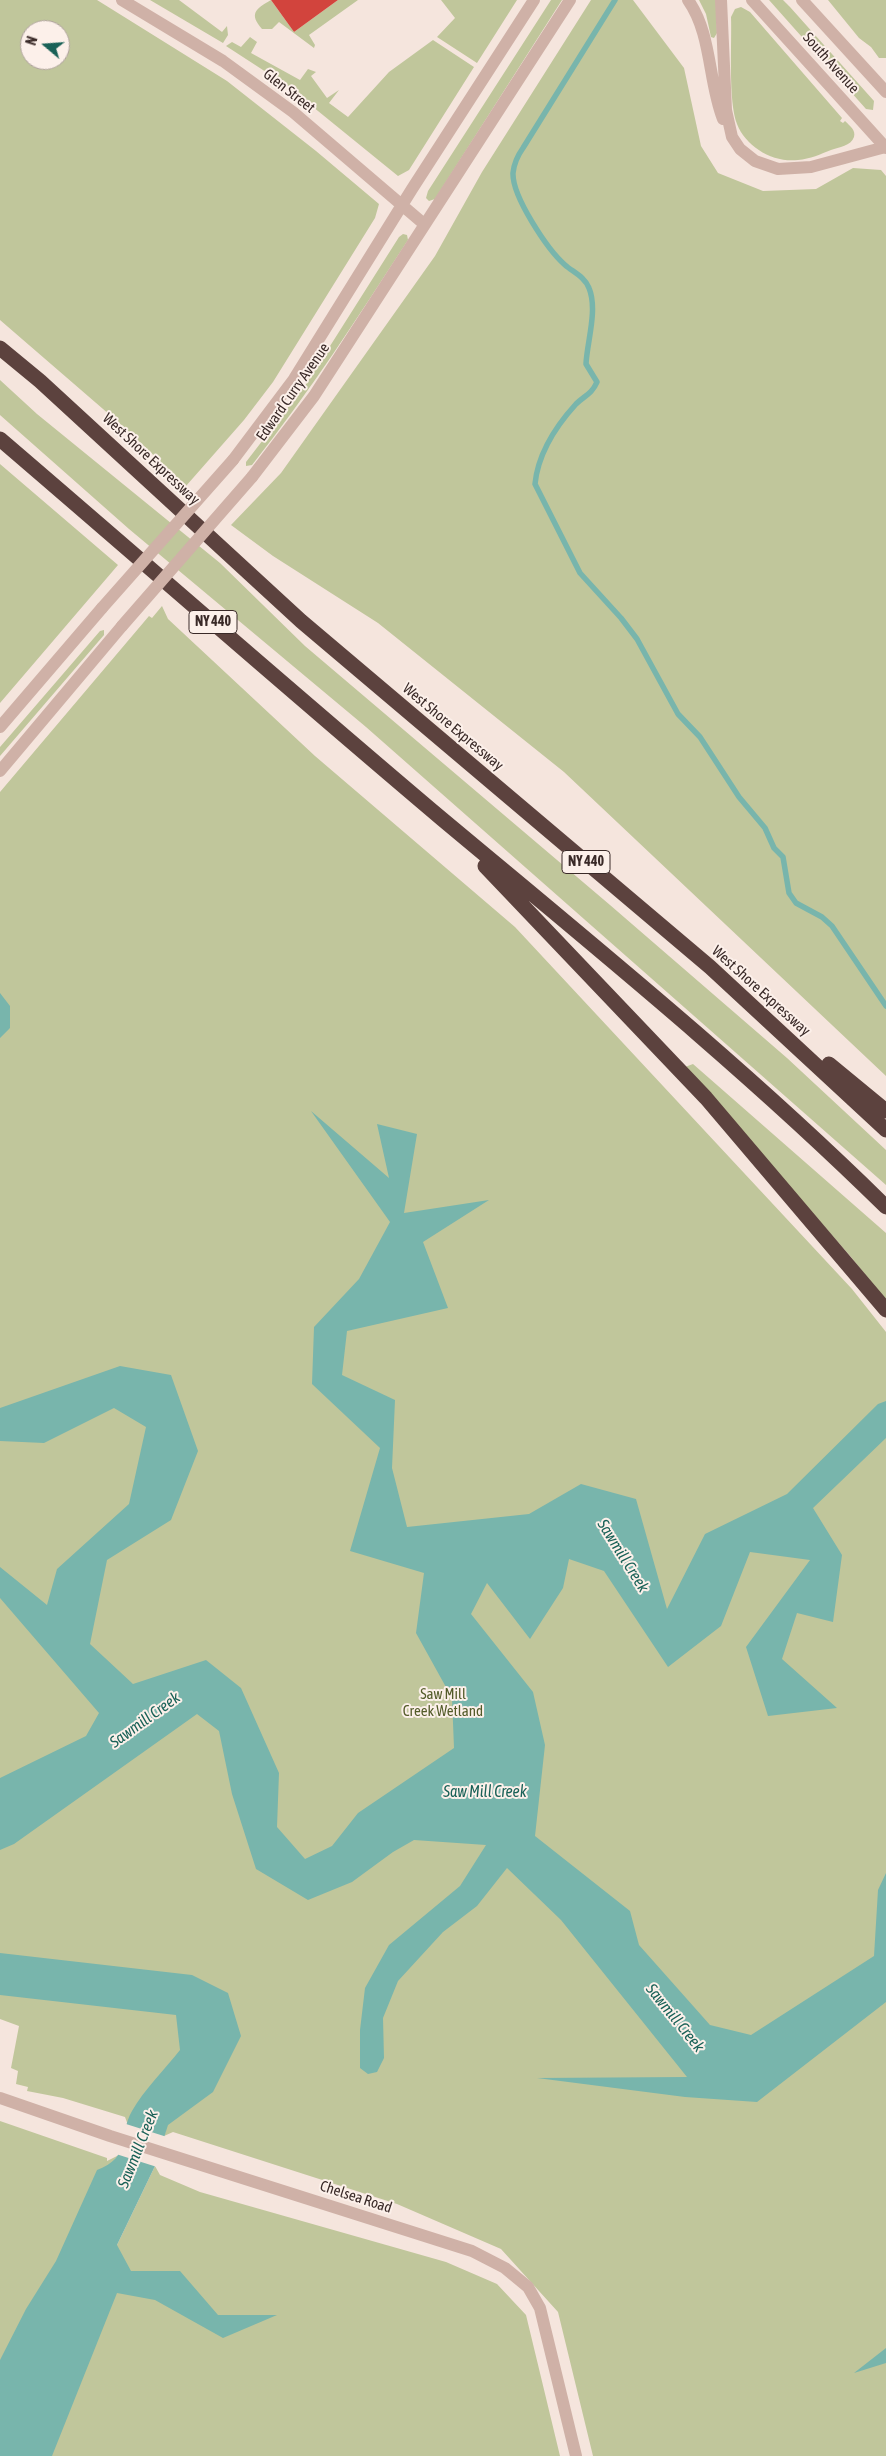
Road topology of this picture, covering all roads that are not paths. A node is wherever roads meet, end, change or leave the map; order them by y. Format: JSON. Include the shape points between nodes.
{"nodes":[{"id":1,"x":122,"y":0,"type":"edge"},
{"id":2,"x":534,"y":0,"type":"edge"},
{"id":3,"x":570,"y":0,"type":"edge"},
{"id":4,"x":688,"y":0,"type":"edge"},
{"id":5,"x":721,"y":0,"type":"edge"},
{"id":6,"x":752,"y":0,"type":"edge"},
{"id":7,"x":802,"y":0,"type":"edge"},
{"id":8,"x":886,"y":92,"type":"edge"},
{"id":9,"x":732,"y":137,"type":"junction"},
{"id":10,"x":886,"y":147,"type":"edge"},
{"id":11,"x":401,"y":206,"type":"junction"},
{"id":12,"x":424,"y":224,"type":"junction"},
{"id":13,"x":0,"y":346,"type":"edge"},
{"id":14,"x":0,"y":439,"type":"edge"},
{"id":15,"x":0,"y":727,"type":"edge"},
{"id":16,"x":0,"y":771,"type":"edge"},
{"id":17,"x":426,"y":805,"type":"junction"},
{"id":18,"x":710,"y":967,"type":"junction"},
{"id":19,"x":886,"y":1110,"type":"edge"},
{"id":20,"x":886,"y":1130,"type":"edge"},
{"id":21,"x":886,"y":1207,"type":"edge"},
{"id":22,"x":886,"y":1310,"type":"edge"},
{"id":23,"x":0,"y":2098,"type":"edge"},
{"id":24,"x":576,"y":2456,"type":"edge"}],
"edges":[{"from":1,"to":11,"type":"street","name":"Glen Street","via":[[223,61],[293,112]]},
{"from":2,"to":11,"type":"street","name":"Edward Curry Avenue"},
{"from":3,"to":12,"type":"street","name":"Edward Curry Avenue"},
{"from":4,"to":9,"type":"street","via":[[696,10],[715,99]]},
{"from":5,"to":9,"type":"street","via":[[726,110]]},
{"from":6,"to":10,"type":"street","name":"South Avenue"},
{"from":7,"to":8,"type":"street","name":"South Avenue"},
{"from":9,"to":10,"type":"street","via":[[740,149],[755,161],[778,169],[811,167]]},
{"from":11,"to":12,"type":"street","name":"Glen Street"},
{"from":11,"to":15,"type":"street","name":"Edward Curry Avenue","bridge":true,"via":[[294,379],[233,460]]},
{"from":12,"to":16,"type":"street","name":"Edward Curry Avenue","bridge":true,"via":[[314,396],[252,477]]},
{"from":13,"to":18,"type":"highway","name":"West Shore Expressway","number":"NY 440","via":[[301,622]]},
{"from":14,"to":17,"type":"highway","number":"NY 440"},
{"from":17,"to":21,"type":"highway","number":"NY 440","via":[[669,1010],[833,1155]]},
{"from":17,"to":22,"type":"highway","via":[[706,1098]]},
{"from":18,"to":19,"type":"highway"},
{"from":18,"to":20,"type":"highway","name":"West Shore Expressway","number":"NY 440"},
{"from":23,"to":24,"type":"street","name":"Chelsea Road","via":[[472,2251],[505,2268],[528,2287],[540,2308]]}]}
